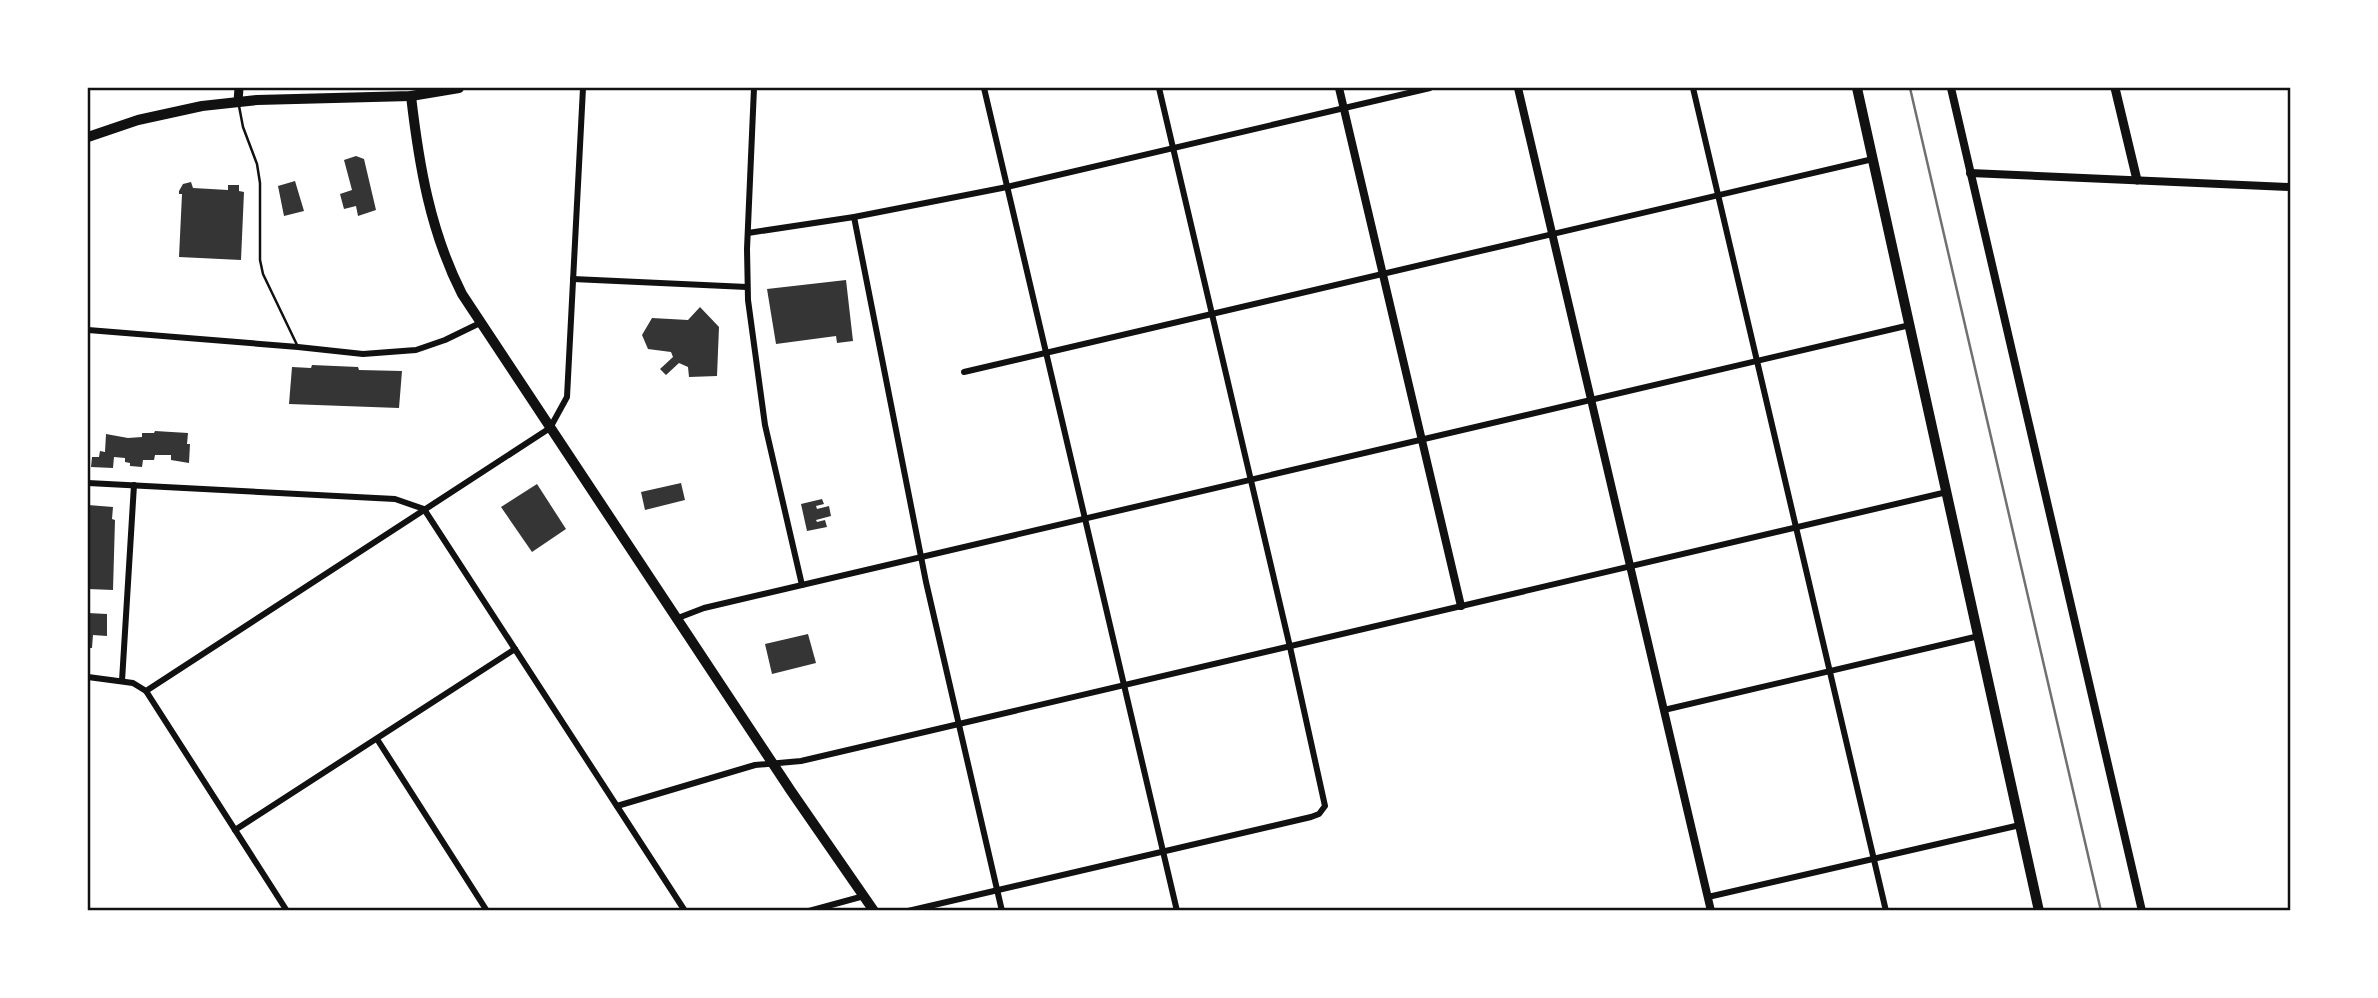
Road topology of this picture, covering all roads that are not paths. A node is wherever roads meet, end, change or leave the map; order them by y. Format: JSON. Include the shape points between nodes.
{"nodes":[{"id":1,"x":239,"y":88,"type":"edge"},
{"id":2,"x":458,"y":88,"type":"edge"},
{"id":3,"x":583,"y":88,"type":"edge"},
{"id":4,"x":754,"y":88,"type":"edge"},
{"id":5,"x":984,"y":88,"type":"edge"},
{"id":6,"x":1159,"y":88,"type":"edge"},
{"id":7,"x":1339,"y":88,"type":"edge"},
{"id":8,"x":1430,"y":88,"type":"edge"},
{"id":9,"x":1518,"y":88,"type":"edge"},
{"id":10,"x":1693,"y":88,"type":"edge"},
{"id":11,"x":1857,"y":88,"type":"edge"},
{"id":12,"x":1951,"y":88,"type":"edge"},
{"id":13,"x":2115,"y":88,"type":"edge"},
{"id":14,"x":411,"y":92,"type":"edge"},
{"id":15,"x":238,"y":102,"type":"junction"},
{"id":16,"x":1343,"y":108,"type":"junction"},
{"id":17,"x":88,"y":137,"type":"edge"},
{"id":18,"x":1173,"y":148,"type":"junction"},
{"id":19,"x":1873,"y":159,"type":"junction"},
{"id":20,"x":1970,"y":173,"type":"junction"},
{"id":21,"x":2137,"y":180,"type":"junction"},
{"id":22,"x":1007,"y":187,"type":"junction"},
{"id":23,"x":2291,"y":187,"type":"edge"},
{"id":24,"x":1719,"y":195,"type":"junction"},
{"id":25,"x":854,"y":217,"type":"junction"},
{"id":26,"x":748,"y":233,"type":"junction"},
{"id":27,"x":1553,"y":234,"type":"junction"},
{"id":28,"x":1382,"y":274,"type":"junction"},
{"id":29,"x":573,"y":279,"type":"junction"},
{"id":30,"x":747,"y":287,"type":"junction"},
{"id":31,"x":1212,"y":314,"type":"junction"},
{"id":32,"x":480,"y":323,"type":"junction"},
{"id":33,"x":1910,"y":325,"type":"junction"},
{"id":34,"x":88,"y":330,"type":"edge"},
{"id":35,"x":298,"y":347,"type":"junction"},
{"id":36,"x":1046,"y":352,"type":"junction"},
{"id":37,"x":1758,"y":361,"type":"junction"},
{"id":38,"x":964,"y":372,"type":"dead end"},
{"id":39,"x":1591,"y":400,"type":"junction"},
{"id":40,"x":551,"y":428,"type":"junction"},
{"id":41,"x":1422,"y":440,"type":"junction"},
{"id":42,"x":1251,"y":480,"type":"junction"},
{"id":43,"x":88,"y":483,"type":"edge"},
{"id":44,"x":134,"y":485,"type":"junction"},
{"id":45,"x":1947,"y":492,"type":"junction"},
{"id":46,"x":424,"y":509,"type":"junction"},
{"id":47,"x":1085,"y":519,"type":"junction"},
{"id":48,"x":1797,"y":528,"type":"junction"},
{"id":49,"x":921,"y":557,"type":"junction"},
{"id":50,"x":1630,"y":567,"type":"junction"},
{"id":51,"x":802,"y":585,"type":"junction"},
{"id":52,"x":1461,"y":606,"type":"junction"},
{"id":53,"x":678,"y":618,"type":"junction"},
{"id":54,"x":1979,"y":636,"type":"junction"},
{"id":55,"x":1290,"y":647,"type":"junction"},
{"id":56,"x":515,"y":649,"type":"junction"},
{"id":57,"x":1830,"y":672,"type":"junction"},
{"id":58,"x":88,"y":677,"type":"edge"},
{"id":59,"x":122,"y":681,"type":"junction"},
{"id":60,"x":1124,"y":685,"type":"junction"},
{"id":61,"x":146,"y":691,"type":"junction"},
{"id":62,"x":1664,"y":710,"type":"junction"},
{"id":63,"x":958,"y":724,"type":"junction"},
{"id":64,"x":377,"y":739,"type":"junction"},
{"id":65,"x":774,"y":764,"type":"junction"},
{"id":66,"x":617,"y":806,"type":"junction"},
{"id":67,"x":2020,"y":825,"type":"junction"},
{"id":68,"x":235,"y":830,"type":"junction"},
{"id":69,"x":1163,"y":850,"type":"junction"},
{"id":70,"x":1874,"y":859,"type":"junction"},
{"id":71,"x":997,"y":889,"type":"junction"},
{"id":72,"x":864,"y":896,"type":"junction"},
{"id":73,"x":1708,"y":897,"type":"junction"},
{"id":74,"x":287,"y":911,"type":"edge"},
{"id":75,"x":487,"y":911,"type":"edge"},
{"id":76,"x":685,"y":911,"type":"edge"},
{"id":77,"x":809,"y":911,"type":"edge"},
{"id":78,"x":874,"y":911,"type":"edge"},
{"id":79,"x":908,"y":911,"type":"edge"},
{"id":80,"x":1002,"y":911,"type":"edge"},
{"id":81,"x":1177,"y":911,"type":"edge"},
{"id":82,"x":1711,"y":911,"type":"edge"},
{"id":83,"x":1886,"y":911,"type":"edge"},
{"id":84,"x":2039,"y":911,"type":"edge"},
{"id":85,"x":2142,"y":911,"type":"edge"}],
"edges":[{"from":1,"to":15,"type":"main road"},
{"from":2,"to":14,"type":"main road"},
{"from":3,"to":29,"type":"street"},
{"from":4,"to":26,"type":"street"},
{"from":5,"to":22,"type":"street"},
{"from":6,"to":18,"type":"street"},
{"from":7,"to":16,"type":"street"},
{"from":8,"to":16,"type":"street"},
{"from":9,"to":27,"type":"street"},
{"from":10,"to":24,"type":"street"},
{"from":11,"to":19,"type":"main road"},
{"from":12,"to":20,"type":"street"},
{"from":13,"to":21,"type":"main road"},
{"from":14,"to":15,"type":"main road"},
{"from":14,"to":32,"type":"main road","via":[[426,197],[461,295]]},
{"from":15,"to":17,"type":"main road","via":[[165,113]]},
{"from":15,"to":35,"type":"lane","via":[[260,183],[260,264]]},
{"from":16,"to":18,"type":"street"},
{"from":16,"to":28,"type":"street"},
{"from":18,"to":22,"type":"street"},
{"from":18,"to":31,"type":"street"},
{"from":19,"to":24,"type":"street"},
{"from":19,"to":33,"type":"main road"},
{"from":20,"to":21,"type":"street"},
{"from":20,"to":85,"type":"street"},
{"from":21,"to":23,"type":"street"},
{"from":22,"to":25,"type":"street"},
{"from":22,"to":36,"type":"street"},
{"from":24,"to":27,"type":"street"},
{"from":24,"to":37,"type":"street"},
{"from":25,"to":26,"type":"street"},
{"from":25,"to":49,"type":"street"},
{"from":26,"to":30,"type":"street"},
{"from":27,"to":28,"type":"street"},
{"from":27,"to":39,"type":"street"},
{"from":28,"to":31,"type":"street"},
{"from":28,"to":41,"type":"street"},
{"from":29,"to":30,"type":"street"},
{"from":29,"to":40,"type":"street","via":[[568,397]]},
{"from":30,"to":51,"type":"street","via":[[765,425]]},
{"from":31,"to":36,"type":"street"},
{"from":31,"to":42,"type":"street"},
{"from":32,"to":35,"type":"street","via":[[416,350],[363,354]]},
{"from":32,"to":40,"type":"main road"},
{"from":33,"to":37,"type":"street"},
{"from":33,"to":45,"type":"main road"},
{"from":34,"to":35,"type":"street"},
{"from":36,"to":38,"type":"street"},
{"from":36,"to":47,"type":"street"},
{"from":37,"to":39,"type":"street"},
{"from":37,"to":48,"type":"street"},
{"from":39,"to":41,"type":"street"},
{"from":39,"to":50,"type":"street"},
{"from":40,"to":46,"type":"street"},
{"from":40,"to":53,"type":"main road"},
{"from":41,"to":42,"type":"street"},
{"from":41,"to":52,"type":"street"},
{"from":42,"to":47,"type":"street"},
{"from":42,"to":55,"type":"street"},
{"from":43,"to":44,"type":"street"},
{"from":44,"to":46,"type":"street","via":[[395,499]]},
{"from":44,"to":59,"type":"street"},
{"from":45,"to":48,"type":"street"},
{"from":45,"to":54,"type":"main road"},
{"from":46,"to":56,"type":"street"},
{"from":46,"to":61,"type":"street"},
{"from":47,"to":49,"type":"street"},
{"from":47,"to":60,"type":"street"},
{"from":48,"to":50,"type":"street"},
{"from":48,"to":57,"type":"street"},
{"from":49,"to":51,"type":"street"},
{"from":49,"to":63,"type":"street"},
{"from":50,"to":52,"type":"street"},
{"from":50,"to":62,"type":"street"},
{"from":51,"to":53,"type":"street"},
{"from":52,"to":55,"type":"street"},
{"from":53,"to":65,"type":"main road"},
{"from":54,"to":57,"type":"street"},
{"from":54,"to":67,"type":"main road"},
{"from":55,"to":60,"type":"street"},
{"from":55,"to":69,"type":"street","via":[[1324,809],[1311,817]]},
{"from":56,"to":64,"type":"street"},
{"from":56,"to":66,"type":"street"},
{"from":57,"to":62,"type":"street"},
{"from":57,"to":70,"type":"street"},
{"from":58,"to":59,"type":"street"},
{"from":59,"to":61,"type":"street"},
{"from":60,"to":63,"type":"street"},
{"from":60,"to":69,"type":"street"},
{"from":61,"to":68,"type":"street"},
{"from":62,"to":73,"type":"street"},
{"from":63,"to":65,"type":"street"},
{"from":63,"to":71,"type":"street"},
{"from":64,"to":68,"type":"street"},
{"from":64,"to":75,"type":"street"},
{"from":65,"to":66,"type":"street","via":[[755,765]]},
{"from":65,"to":72,"type":"main road"},
{"from":66,"to":76,"type":"street"},
{"from":67,"to":70,"type":"street"},
{"from":67,"to":84,"type":"main road"},
{"from":68,"to":74,"type":"street"},
{"from":69,"to":71,"type":"street"},
{"from":69,"to":81,"type":"street"},
{"from":70,"to":73,"type":"street"},
{"from":70,"to":83,"type":"street"},
{"from":71,"to":79,"type":"street"},
{"from":71,"to":80,"type":"street"},
{"from":72,"to":77,"type":"street"},
{"from":72,"to":78,"type":"main road"},
{"from":73,"to":82,"type":"street"}]}
